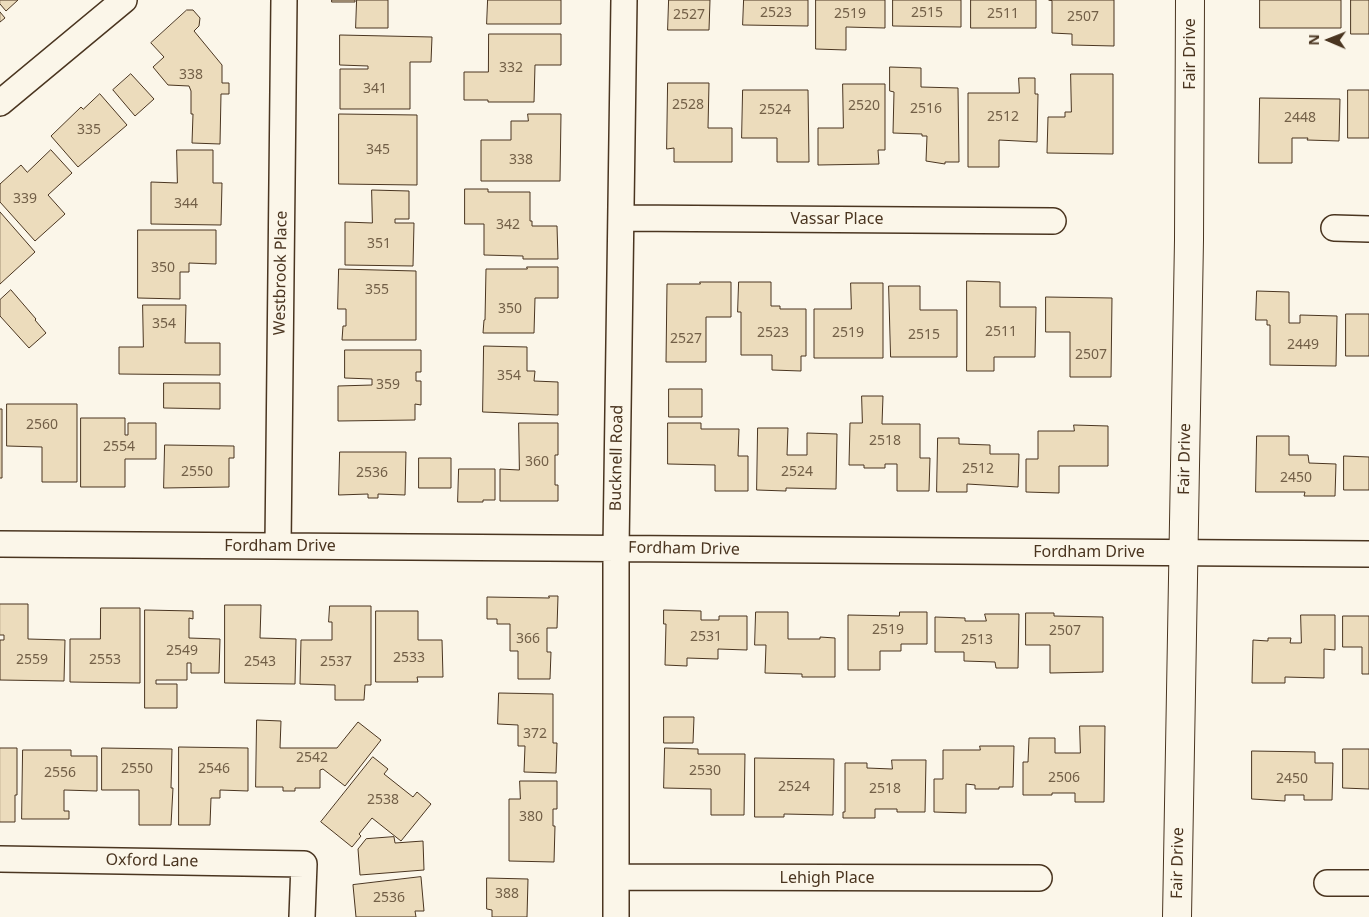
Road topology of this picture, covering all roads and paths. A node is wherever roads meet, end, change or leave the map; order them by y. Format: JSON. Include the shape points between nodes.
{"nodes":[{"id":1,"x":124,"y":0,"type":"edge"},
{"id":2,"x":284,"y":0,"type":"edge"},
{"id":3,"x":624,"y":0,"type":"edge"},
{"id":4,"x":1190,"y":0,"type":"edge"},
{"id":5,"x":0,"y":103,"type":"edge"},
{"id":6,"x":622,"y":218,"type":"junction"},
{"id":7,"x":1053,"y":221,"type":"dead end"},
{"id":8,"x":1334,"y":228,"type":"dead end"},
{"id":9,"x":1369,"y":229,"type":"edge"},
{"id":10,"x":0,"y":544,"type":"edge"},
{"id":11,"x":278,"y":545,"type":"junction"},
{"id":12,"x":616,"y":548,"type":"junction"},
{"id":13,"x":1183,"y":553,"type":"junction"},
{"id":14,"x":1369,"y":554,"type":"edge"},
{"id":15,"x":0,"y":859,"type":"edge"},
{"id":16,"x":616,"y":877,"type":"junction"},
{"id":17,"x":1039,"y":878,"type":"dead end"},
{"id":18,"x":1327,"y":883,"type":"dead end"},
{"id":19,"x":1369,"y":883,"type":"edge"},
{"id":20,"x":302,"y":917,"type":"edge"},
{"id":21,"x":616,"y":917,"type":"edge"},
{"id":22,"x":1177,"y":917,"type":"edge"}],
"edges":[{"from":1,"to":5,"type":"street"},
{"from":2,"to":11,"type":"street","name":"Westbrook Place"},
{"from":3,"to":6,"type":"street","name":"Bucknell Road"},
{"from":4,"to":13,"type":"main road","name":"Fair Drive"},
{"from":6,"to":7,"type":"street","name":"Vassar Place"},
{"from":6,"to":12,"type":"street","name":"Bucknell Road"},
{"from":8,"to":9,"type":"street"},
{"from":10,"to":11,"type":"street","name":"Fordham Drive"},
{"from":11,"to":12,"type":"street","name":"Fordham Drive"},
{"from":12,"to":13,"type":"street","name":"Fordham Drive"},
{"from":12,"to":16,"type":"street","name":"Bucknell Road"},
{"from":13,"to":14,"type":"street","name":"Fordham Drive"},
{"from":13,"to":22,"type":"main road","name":"Fair Drive"},
{"from":15,"to":20,"type":"street","name":"Oxford Lane","via":[[304,864]]},
{"from":16,"to":17,"type":"street","name":"Lehigh Place"},
{"from":16,"to":21,"type":"street","name":"Bucknell Road"},
{"from":18,"to":19,"type":"street"}]}
